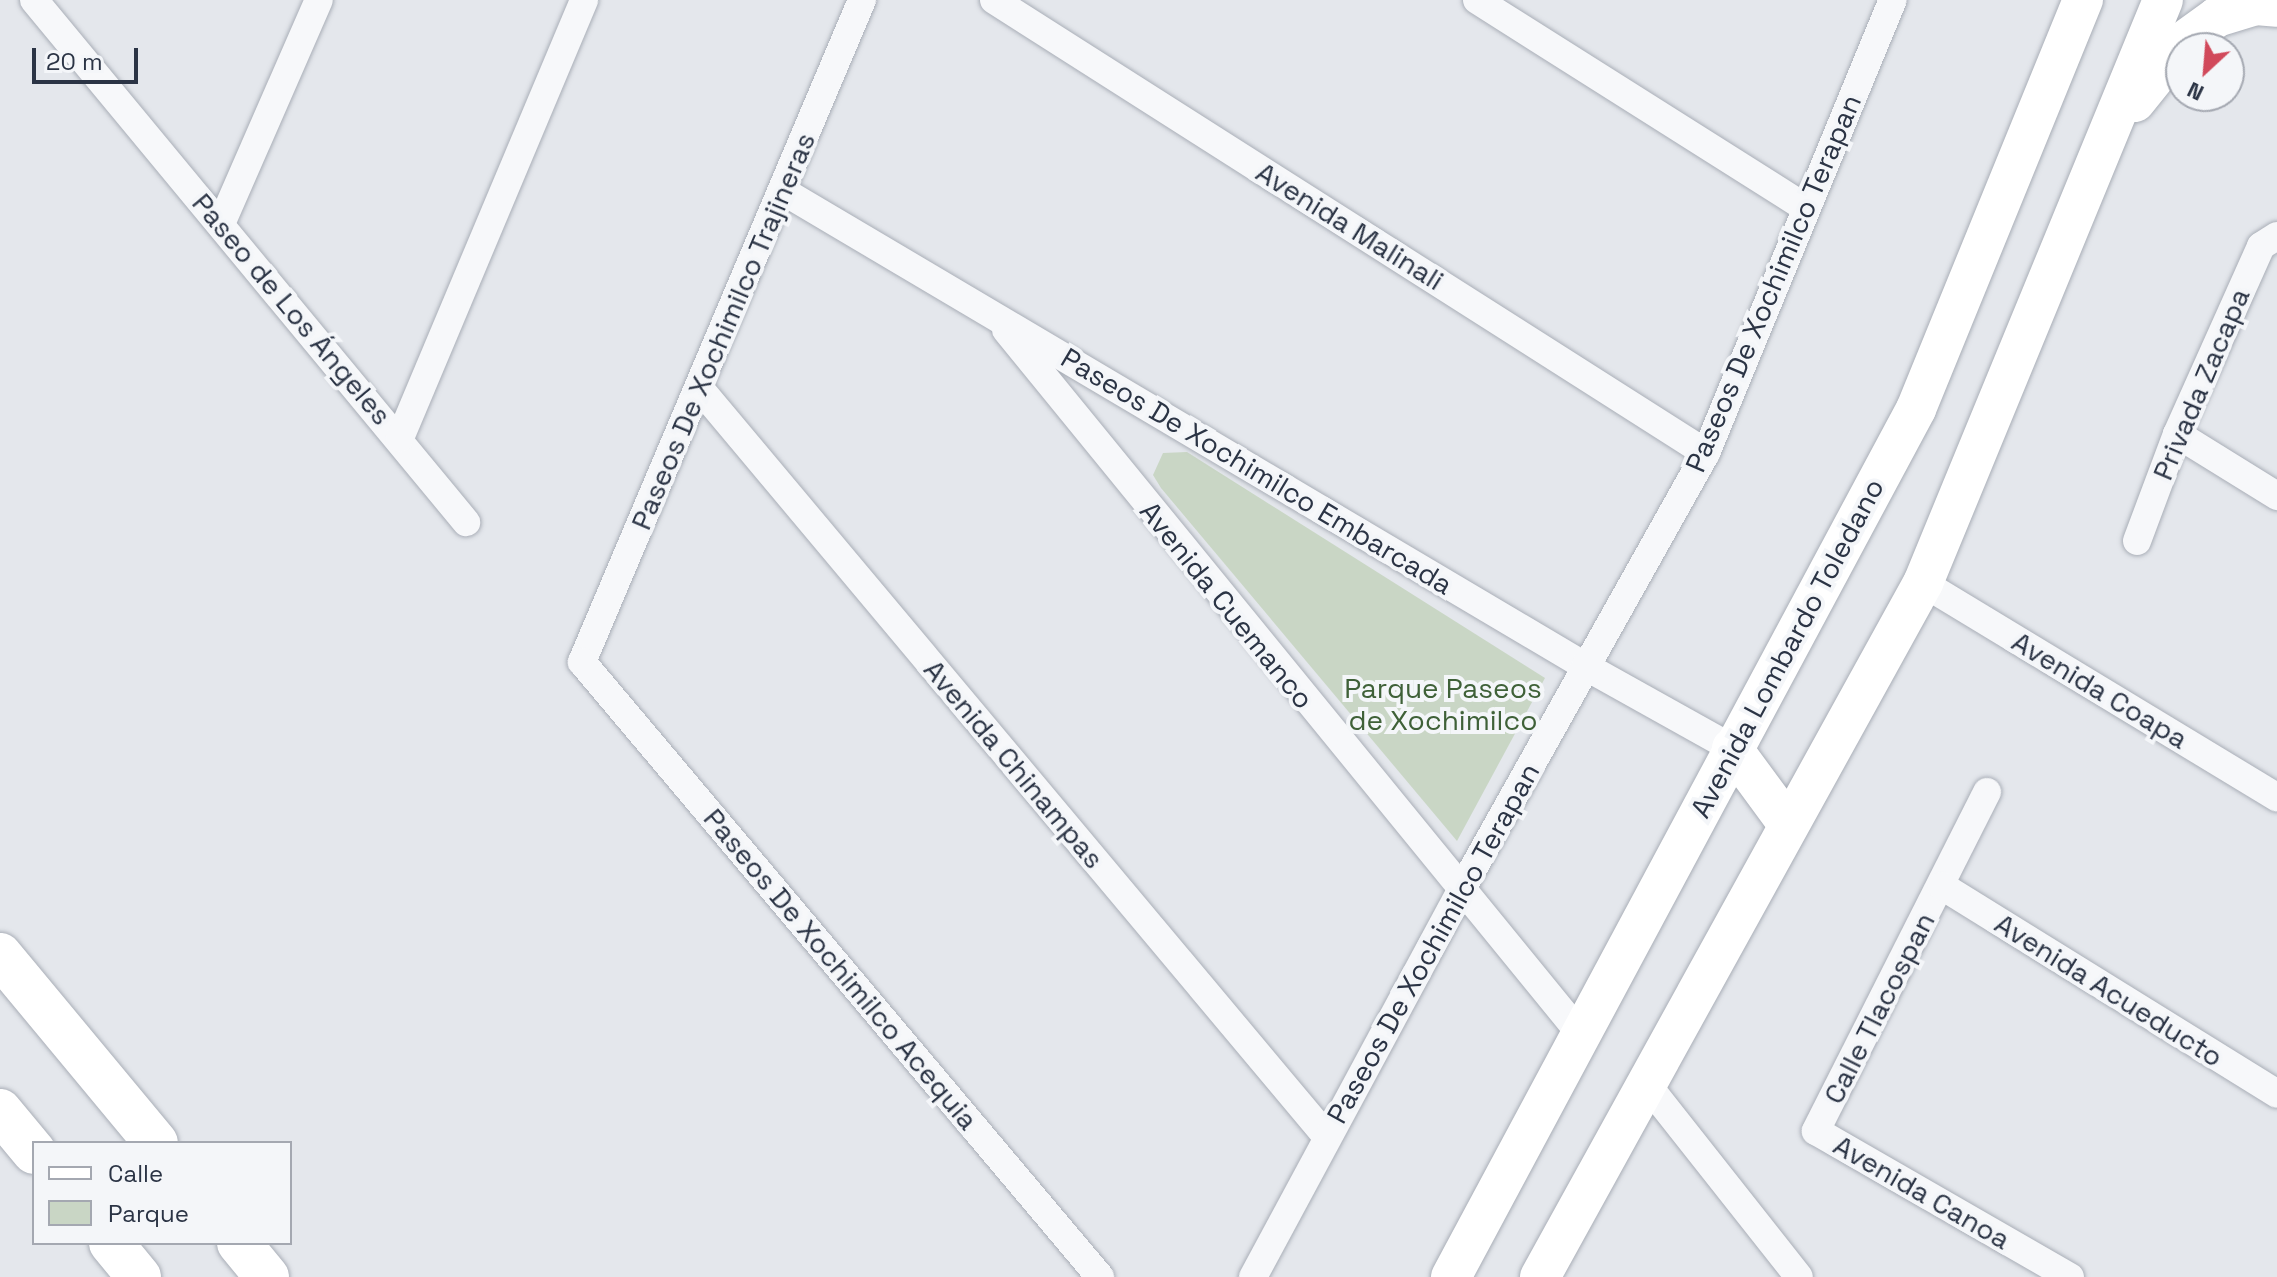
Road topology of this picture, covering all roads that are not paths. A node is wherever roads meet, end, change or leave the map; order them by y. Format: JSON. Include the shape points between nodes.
{"nodes":[{"id":1,"x":319,"y":0,"type":"edge"},
{"id":2,"x":584,"y":0,"type":"edge"},
{"id":3,"x":862,"y":0,"type":"edge"},
{"id":4,"x":994,"y":0,"type":"edge"},
{"id":5,"x":1477,"y":0,"type":"edge"},
{"id":6,"x":1893,"y":0,"type":"edge"},
{"id":7,"x":2083,"y":0,"type":"edge"},
{"id":8,"x":2163,"y":0,"type":"edge"},
{"id":9,"x":38,"y":2,"type":"edge"},
{"id":10,"x":2277,"y":7,"type":"edge"},
{"id":11,"x":2107,"y":137,"type":"junction"},
{"id":12,"x":783,"y":191,"type":"junction"},
{"id":13,"x":1805,"y":207,"type":"junction"},
{"id":14,"x":221,"y":224,"type":"junction"},
{"id":15,"x":2277,"y":236,"type":"edge"},
{"id":16,"x":995,"y":317,"type":"junction"},
{"id":17,"x":701,"y":390,"type":"junction"},
{"id":18,"x":2177,"y":434,"type":"junction"},
{"id":19,"x":400,"y":438,"type":"junction"},
{"id":20,"x":1706,"y":453,"type":"junction"},
{"id":21,"x":2277,"y":496,"type":"edge"},
{"id":22,"x":466,"y":522,"type":"dead end"},
{"id":23,"x":2137,"y":541,"type":"dead end"},
{"id":24,"x":1923,"y":583,"type":"junction"},
{"id":25,"x":582,"y":662,"type":"joint"},
{"id":26,"x":1585,"y":666,"type":"junction"},
{"id":27,"x":1732,"y":748,"type":"junction"},
{"id":28,"x":1987,"y":792,"type":"dead end"},
{"id":29,"x":2277,"y":797,"type":"edge"},
{"id":30,"x":1787,"y":823,"type":"junction"},
{"id":31,"x":1942,"y":886,"type":"junction"},
{"id":32,"x":1460,"y":892,"type":"junction"},
{"id":33,"x":0,"y":955,"type":"edge"},
{"id":34,"x":1579,"y":1032,"type":"junction"},
{"id":35,"x":1645,"y":1082,"type":"junction"},
{"id":36,"x":2277,"y":1094,"type":"edge"},
{"id":37,"x":0,"y":1111,"type":"edge"},
{"id":38,"x":1816,"y":1131,"type":"joint"},
{"id":39,"x":1327,"y":1137,"type":"junction"},
{"id":40,"x":154,"y":1141,"type":"edge"},
{"id":41,"x":32,"y":1150,"type":"edge"},
{"id":42,"x":113,"y":1245,"type":"edge"},
{"id":43,"x":241,"y":1245,"type":"edge"},
{"id":44,"x":139,"y":1277,"type":"edge"},
{"id":45,"x":267,"y":1277,"type":"edge"},
{"id":46,"x":1100,"y":1277,"type":"edge"},
{"id":47,"x":1253,"y":1277,"type":"edge"},
{"id":48,"x":1451,"y":1277,"type":"edge"},
{"id":49,"x":1540,"y":1277,"type":"edge"},
{"id":50,"x":1799,"y":1277,"type":"edge"},
{"id":51,"x":2070,"y":1277,"type":"edge"}],
"edges":[{"from":1,"to":14,"type":"street"},
{"from":2,"to":19,"type":"street","name":"Paseo de Los Ángeles"},
{"from":3,"to":12,"type":"street","name":"Paseos De Xochimilco Trajineras"},
{"from":4,"to":20,"type":"street","name":"Avenida Malinali"},
{"from":5,"to":13,"type":"street"},
{"from":6,"to":13,"type":"street","name":"Paseos De Xochimilco Terapan"},
{"from":7,"to":27,"type":"main road","name":"Avenida Lombardo Toledano","via":[[1916,409]]},
{"from":8,"to":11,"type":"main road"},
{"from":9,"to":14,"type":"street","name":"Paseo de Los Ángeles"},
{"from":10,"to":11,"type":"main road","via":[[2256,5],[2217,17],[2184,41]]},
{"from":11,"to":24,"type":"main road"},
{"from":12,"to":16,"type":"street","name":"Paseos De Xochimilco Embarcada"},
{"from":12,"to":17,"type":"street","name":"Paseos De Xochimilco Trajineras"},
{"from":13,"to":20,"type":"street","name":"Paseos De Xochimilco Terapan"},
{"from":14,"to":19,"type":"street","name":"Paseo de Los Ángeles"},
{"from":15,"to":18,"type":"street","name":"Privada Zacapa","via":[[2261,246]]},
{"from":16,"to":26,"type":"street","name":"Paseos De Xochimilco Embarcada"},
{"from":16,"to":32,"type":"street","name":"Avenida Cuemanco"},
{"from":17,"to":25,"type":"street","name":"Paseos De Xochimilco Trajineras"},
{"from":17,"to":39,"type":"street","name":"Avenida Chinampas"},
{"from":18,"to":21,"type":"street"},
{"from":18,"to":23,"type":"street","name":"Privada Zacapa"},
{"from":19,"to":22,"type":"street"},
{"from":20,"to":26,"type":"street","name":"Paseos De Xochimilco Terapan"},
{"from":24,"to":29,"type":"street","name":"Avenida Coapa"},
{"from":24,"to":30,"type":"main road"},
{"from":25,"to":46,"type":"street","name":"Paseos De Xochimilco Acequia"},
{"from":26,"to":27,"type":"street","name":"Paseos De Xochimilco Embarcada"},
{"from":26,"to":32,"type":"street","name":"Paseos De Xochimilco Terapan"},
{"from":27,"to":30,"type":"main road"},
{"from":27,"to":34,"type":"main road","name":"Avenida Lombardo Toledano"},
{"from":28,"to":31,"type":"street","name":"Calle Tlacospan"},
{"from":30,"to":35,"type":"main road"},
{"from":31,"to":36,"type":"street","name":"Avenida Acueducto"},
{"from":31,"to":38,"type":"street","name":"Calle Tlacospan"},
{"from":32,"to":34,"type":"street","name":"Avenida Cuemanco"},
{"from":32,"to":39,"type":"street","name":"Paseos De Xochimilco Terapan"},
{"from":33,"to":40,"type":"main road"},
{"from":34,"to":48,"type":"main road","name":"Avenida Lombardo Toledano"},
{"from":35,"to":49,"type":"main road"},
{"from":35,"to":50,"type":"street"},
{"from":37,"to":41,"type":"main road"},
{"from":38,"to":51,"type":"street","name":"Avenida Canoa"},
{"from":39,"to":47,"type":"street","name":"Paseos De Xochimilco Terapan"},
{"from":42,"to":44,"type":"main road"},
{"from":43,"to":45,"type":"main road"}]}
